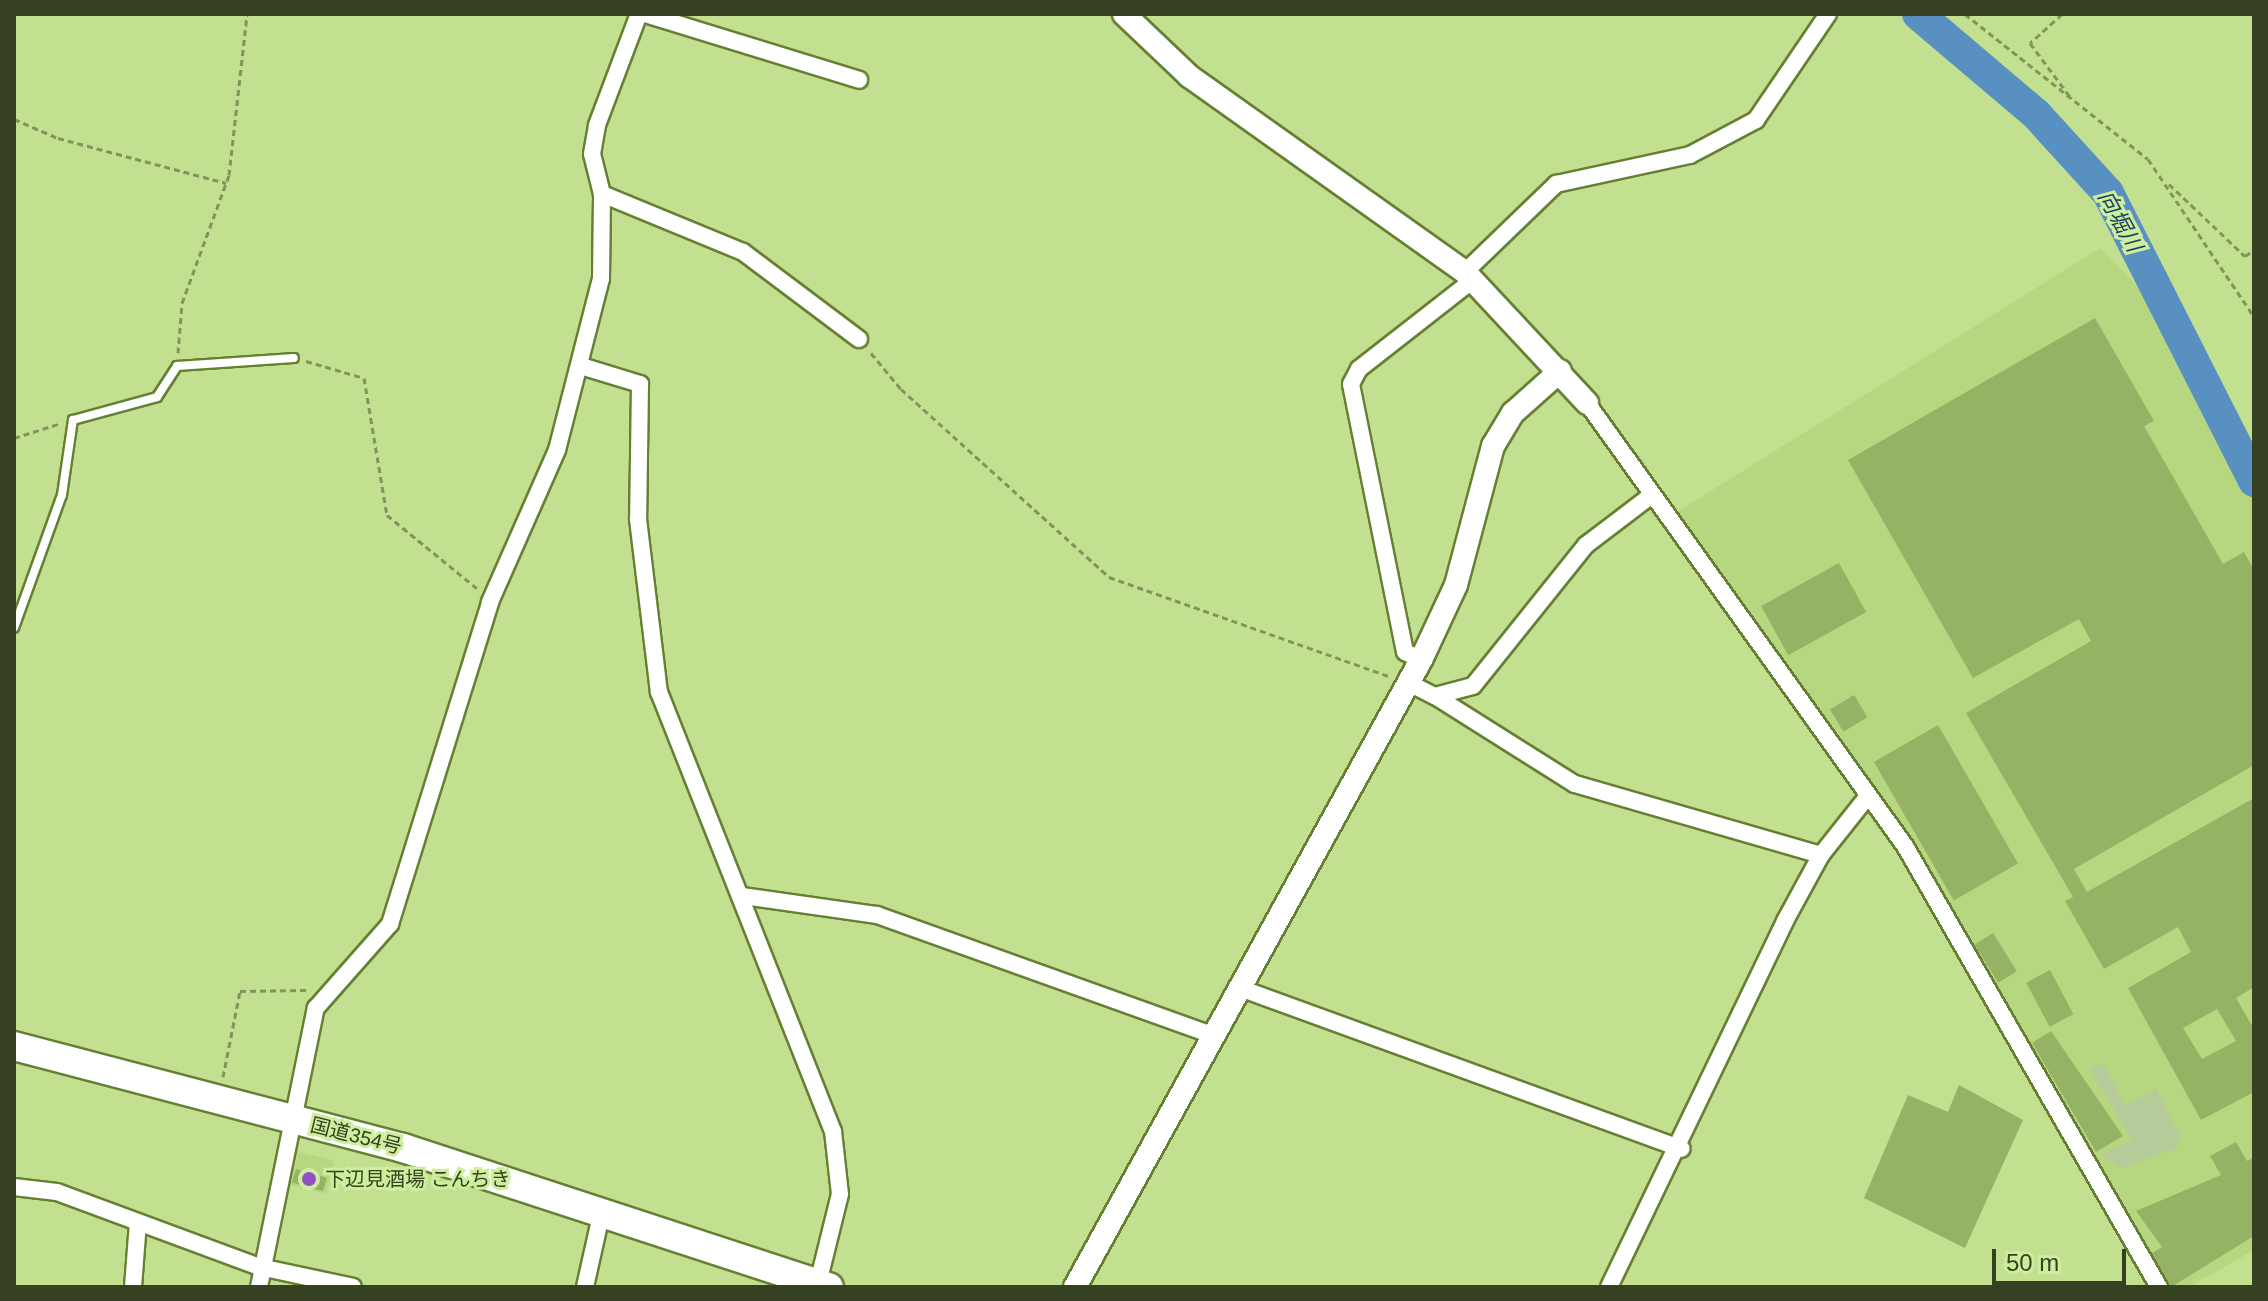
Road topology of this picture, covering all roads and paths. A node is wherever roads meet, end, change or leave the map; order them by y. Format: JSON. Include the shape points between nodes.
{"nodes":[{"id":1,"x":247,"y":14,"type":"edge"},
{"id":2,"x":639,"y":14,"type":"edge"},
{"id":3,"x":645,"y":14,"type":"edge"},
{"id":4,"x":1124,"y":14,"type":"edge"},
{"id":5,"x":1965,"y":14,"type":"edge"},
{"id":6,"x":2062,"y":14,"type":"edge"},
{"id":7,"x":1825,"y":18,"type":"edge"},
{"id":8,"x":859,"y":80,"type":"dead end"},
{"id":9,"x":2074,"y":101,"type":"junction"},
{"id":10,"x":14,"y":119,"type":"edge"},
{"id":11,"x":2164,"y":179,"type":"junction"},
{"id":12,"x":226,"y":183,"type":"junction"},
{"id":13,"x":602,"y":194,"type":"junction"},
{"id":14,"x":2254,"y":250,"type":"edge"},
{"id":15,"x":1469,"y":276,"type":"junction"},
{"id":16,"x":2254,"y":317,"type":"edge"},
{"id":17,"x":859,"y":339,"type":"joint"},
{"id":18,"x":294,"y":358,"type":"joint"},
{"id":19,"x":177,"y":366,"type":"junction"},
{"id":20,"x":581,"y":366,"type":"junction"},
{"id":21,"x":1560,"y":371,"type":"junction"},
{"id":22,"x":1587,"y":403,"type":"joint"},
{"id":23,"x":73,"y":420,"type":"junction"},
{"id":24,"x":14,"y":438,"type":"edge"},
{"id":25,"x":1649,"y":497,"type":"junction"},
{"id":26,"x":490,"y":602,"type":"junction"},
{"id":27,"x":14,"y":628,"type":"edge"},
{"id":28,"x":1421,"y":660,"type":"junction"},
{"id":29,"x":1407,"y":682,"type":"junction"},
{"id":30,"x":1435,"y":696,"type":"junction"},
{"id":31,"x":1868,"y":796,"type":"junction"},
{"id":32,"x":1821,"y":855,"type":"junction"},
{"id":33,"x":743,"y":896,"type":"junction"},
{"id":34,"x":341,"y":980,"type":"junction"},
{"id":35,"x":1237,"y":987,"type":"junction"},
{"id":36,"x":1209,"y":1034,"type":"junction"},
{"id":37,"x":14,"y":1046,"type":"edge"},
{"id":38,"x":219,"y":1100,"type":"junction"},
{"id":39,"x":294,"y":1121,"type":"junction"},
{"id":40,"x":1681,"y":1149,"type":"junction"},
{"id":41,"x":14,"y":1187,"type":"edge"},
{"id":42,"x":602,"y":1211,"type":"junction"},
{"id":43,"x":138,"y":1222,"type":"junction"},
{"id":44,"x":260,"y":1267,"type":"junction"},
{"id":45,"x":824,"y":1285,"type":"edge"},
{"id":46,"x":133,"y":1287,"type":"edge"},
{"id":47,"x":259,"y":1287,"type":"edge"},
{"id":48,"x":353,"y":1287,"type":"edge"},
{"id":49,"x":585,"y":1287,"type":"edge"},
{"id":50,"x":1075,"y":1287,"type":"edge"},
{"id":51,"x":1609,"y":1287,"type":"edge"},
{"id":52,"x":2159,"y":1287,"type":"edge"}],
"edges":[{"from":1,"to":12,"type":"path"},
{"from":2,"to":13,"type":"street","via":[[597,125],[592,154]]},
{"from":3,"to":8,"type":"street"},
{"from":4,"to":15,"type":"street","via":[[1189,76]]},
{"from":5,"to":9,"type":"path"},
{"from":6,"to":9,"type":"path","via":[[2030,43]]},
{"from":7,"to":15,"type":"street","via":[[1756,120],[1690,155],[1556,184]]},
{"from":9,"to":11,"type":"path"},
{"from":10,"to":12,"type":"path","via":[[58,138]]},
{"from":11,"to":14,"type":"path","via":[[2245,256]]},
{"from":11,"to":16,"type":"path"},
{"from":12,"to":19,"type":"path","via":[[182,303]]},
{"from":13,"to":17,"type":"street","via":[[743,252]]},
{"from":13,"to":20,"type":"street","via":[[601,279]]},
{"from":15,"to":21,"type":"street"},
{"from":15,"to":28,"type":"street","via":[[1359,369],[1351,384],[1405,652]]},
{"from":17,"to":29,"type":"path","via":[[901,389],[1109,577]]},
{"from":18,"to":19,"type":"lane"},
{"from":18,"to":26,"type":"path","via":[[364,378],[387,515]]},
{"from":19,"to":23,"type":"lane","via":[[157,397]]},
{"from":20,"to":26,"type":"street","via":[[557,450]]},
{"from":20,"to":33,"type":"street","via":[[640,384],[638,519],[659,692]]},
{"from":21,"to":22,"type":"street"},
{"from":21,"to":28,"type":"street","via":[[1513,413],[1493,446],[1456,585]]},
{"from":22,"to":25,"type":"street"},
{"from":23,"to":24,"type":"path"},
{"from":23,"to":27,"type":"lane","via":[[62,495]]},
{"from":25,"to":30,"type":"street","via":[[1586,545],[1473,686]]},
{"from":25,"to":31,"type":"street"},
{"from":26,"to":34,"type":"street","via":[[390,924]]},
{"from":28,"to":29,"type":"street"},
{"from":29,"to":30,"type":"street"},
{"from":29,"to":35,"type":"street"},
{"from":30,"to":32,"type":"street","via":[[1575,784]]},
{"from":31,"to":32,"type":"street"},
{"from":31,"to":52,"type":"street"},
{"from":32,"to":40,"type":"street"},
{"from":33,"to":36,"type":"street","via":[[877,915]]},
{"from":33,"to":45,"type":"street","via":[[833,1131],[840,1194]]},
{"from":34,"to":38,"type":"path","via":[[318,990],[240,991]]},
{"from":34,"to":39,"type":"street","via":[[316,1008]]},
{"from":35,"to":36,"type":"street"},
{"from":35,"to":40,"type":"street"},
{"from":36,"to":50,"type":"street"},
{"from":37,"to":38,"type":"highway","name":"国道354号"},
{"from":38,"to":39,"type":"highway","name":"国道354号"},
{"from":39,"to":42,"type":"highway","name":"国道354号"},
{"from":39,"to":44,"type":"street"},
{"from":40,"to":51,"type":"street"},
{"from":41,"to":43,"type":"street","via":[[57,1192]]},
{"from":42,"to":45,"type":"highway","name":"国道354号"},
{"from":42,"to":49,"type":"street"},
{"from":43,"to":44,"type":"street"},
{"from":43,"to":46,"type":"street"},
{"from":44,"to":47,"type":"street"},
{"from":44,"to":48,"type":"street"}]}
